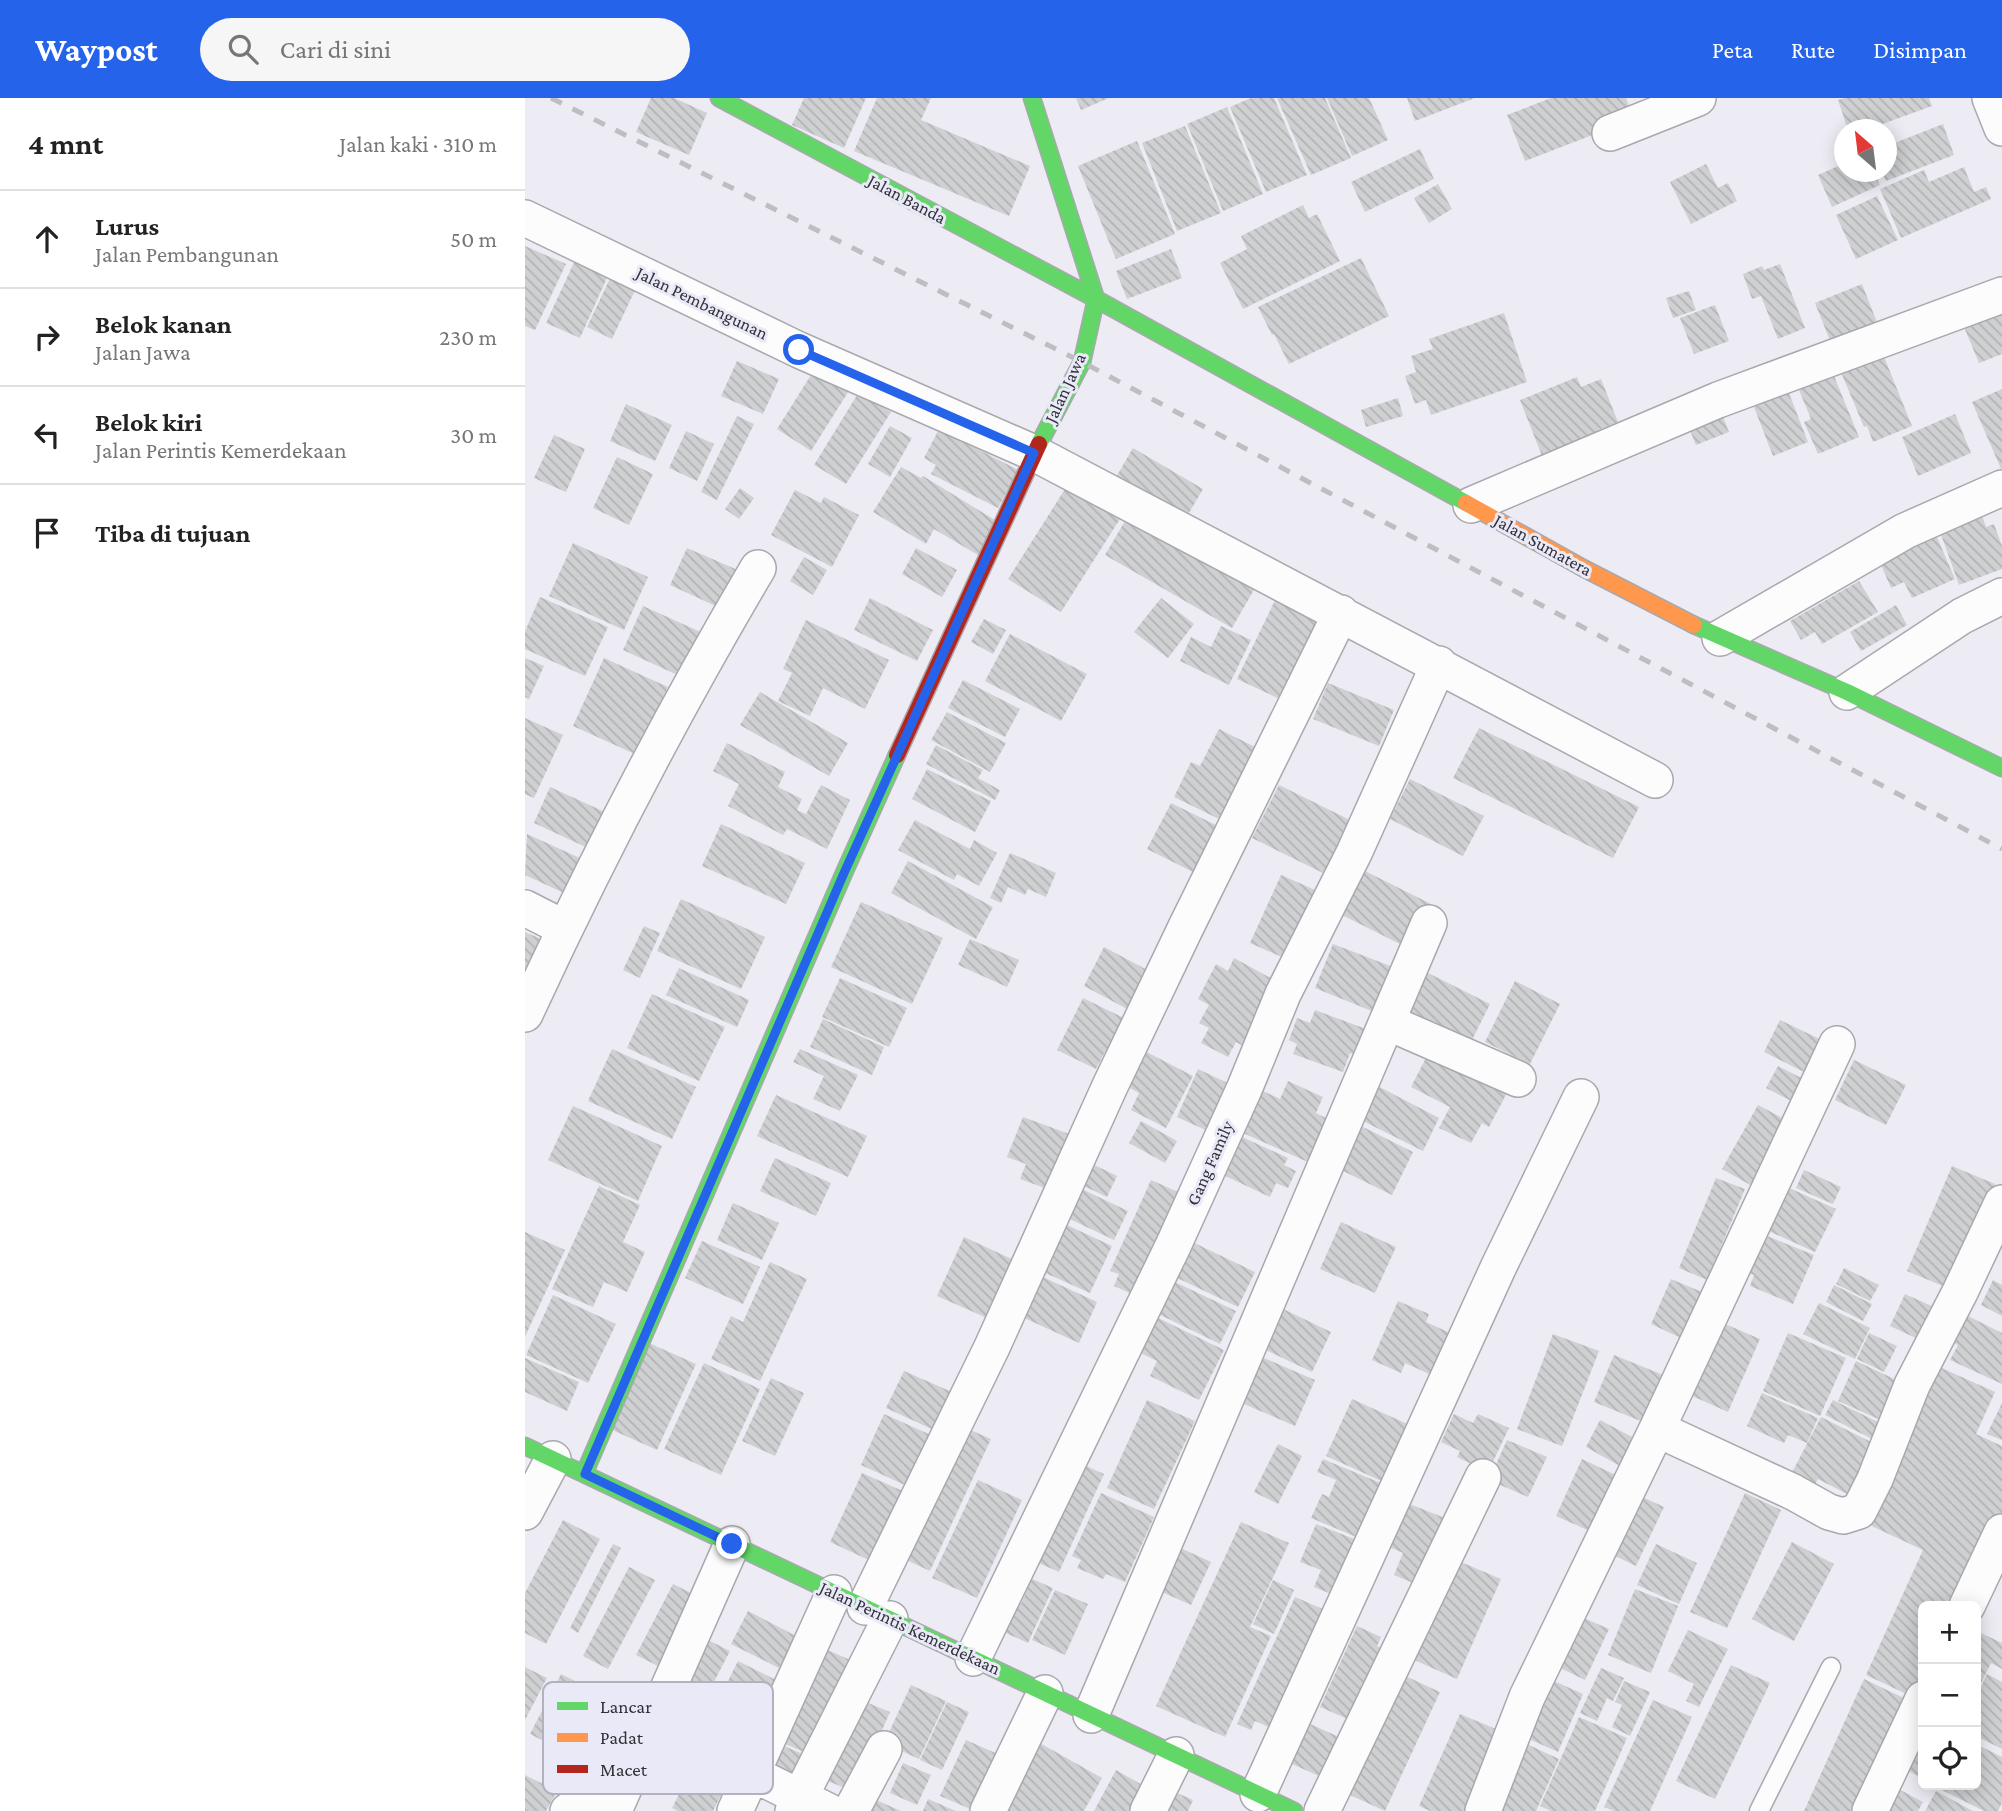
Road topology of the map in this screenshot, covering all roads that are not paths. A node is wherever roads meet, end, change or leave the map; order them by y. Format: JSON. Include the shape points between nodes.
{"nodes":[{"id":1,"x":719,"y":98,"type":"edge"},
{"id":2,"x":1032,"y":98,"type":"edge"},
{"id":3,"x":1698,"y":98,"type":"edge"},
{"id":4,"x":1990,"y":98,"type":"edge"},
{"id":5,"x":2002,"y":128,"type":"edge"},
{"id":6,"x":1610,"y":133,"type":"dead end"},
{"id":7,"x":525,"y":218,"type":"edge"},
{"id":8,"x":2002,"y":295,"type":"edge"},
{"id":9,"x":1095,"y":299,"type":"junction"},
{"id":10,"x":1034,"y":453,"type":"junction"},
{"id":11,"x":2002,"y":488,"type":"edge"},
{"id":12,"x":1471,"y":505,"type":"junction"},
{"id":13,"x":758,"y":568,"type":"dead end"},
{"id":14,"x":2002,"y":596,"type":"edge"},
{"id":15,"x":1341,"y":613,"type":"junction"},
{"id":16,"x":1720,"y":638,"type":"junction"},
{"id":17,"x":1439,"y":664,"type":"junction"},
{"id":18,"x":1847,"y":692,"type":"junction"},
{"id":19,"x":2002,"y":768,"type":"edge"},
{"id":20,"x":1655,"y":780,"type":"dead end"},
{"id":21,"x":525,"y":908,"type":"edge"},
{"id":22,"x":1429,"y":923,"type":"dead end"},
{"id":23,"x":564,"y":928,"type":"junction"},
{"id":24,"x":525,"y":1014,"type":"edge"},
{"id":25,"x":1387,"y":1022,"type":"junction"},
{"id":26,"x":1837,"y":1044,"type":"dead end"},
{"id":27,"x":1518,"y":1079,"type":"dead end"},
{"id":28,"x":1581,"y":1097,"type":"dead end"},
{"id":29,"x":2002,"y":1203,"type":"edge"},
{"id":30,"x":1657,"y":1429,"type":"junction"},
{"id":31,"x":539,"y":1452,"type":"edge"},
{"id":32,"x":585,"y":1474,"type":"junction"},
{"id":33,"x":1483,"y":1477,"type":"dead end"},
{"id":34,"x":525,"y":1512,"type":"edge"},
{"id":35,"x":2002,"y":1532,"type":"edge"},
{"id":36,"x":732,"y":1544,"type":"junction"},
{"id":37,"x":1969,"y":1601,"type":"edge"},
{"id":38,"x":863,"y":1606,"type":"junction"},
{"id":39,"x":973,"y":1658,"type":"junction"},
{"id":40,"x":1831,"y":1667,"type":"dead end"},
{"id":41,"x":671,"y":1682,"type":"edge"},
{"id":42,"x":1045,"y":1693,"type":"junction"},
{"id":43,"x":1918,"y":1710,"type":"edge"},
{"id":44,"x":1091,"y":1715,"type":"junction"},
{"id":45,"x":773,"y":1740,"type":"edge"},
{"id":46,"x":884,"y":1749,"type":"dead end"},
{"id":47,"x":1176,"y":1755,"type":"junction"},
{"id":48,"x":773,"y":1786,"type":"edge"},
{"id":49,"x":621,"y":1794,"type":"edge"},
{"id":50,"x":742,"y":1794,"type":"edge"},
{"id":51,"x":1258,"y":1794,"type":"junction"},
{"id":52,"x":807,"y":1806,"type":"edge"},
{"id":53,"x":568,"y":1811,"type":"edge"},
{"id":54,"x":600,"y":1811,"type":"edge"},
{"id":55,"x":610,"y":1811,"type":"edge"},
{"id":56,"x":735,"y":1811,"type":"edge"},
{"id":57,"x":851,"y":1811,"type":"edge"},
{"id":58,"x":988,"y":1811,"type":"edge"},
{"id":59,"x":1148,"y":1811,"type":"edge"},
{"id":60,"x":1294,"y":1811,"type":"edge"},
{"id":61,"x":1322,"y":1811,"type":"edge"},
{"id":62,"x":1483,"y":1811,"type":"edge"},
{"id":63,"x":1759,"y":1811,"type":"edge"},
{"id":64,"x":1870,"y":1811,"type":"edge"}],
"edges":[{"from":1,"to":9,"type":"street","name":"Jalan Banda"},
{"from":2,"to":9,"type":"street","name":"Jalan Jawa"},
{"from":3,"to":6,"type":"street"},
{"from":4,"to":5,"type":"street"},
{"from":7,"to":10,"type":"street","name":"Jalan Pembangunan","via":[[799,350]]},
{"from":8,"to":12,"type":"street","via":[[1718,400]]},
{"from":9,"to":10,"type":"street","name":"Jalan Jawa","via":[[1082,362]]},
{"from":9,"to":12,"type":"street","name":"Jalan Sumatera"},
{"from":10,"to":15,"type":"street","name":"Jalan Pembangunan"},
{"from":10,"to":32,"type":"street","name":"Jalan Jawa","via":[[844,873]]},
{"from":11,"to":16,"type":"street","via":[[1905,531]]},
{"from":12,"to":16,"type":"street","name":"Jalan Sumatera"},
{"from":13,"to":23,"type":"street","via":[[694,677]]},
{"from":14,"to":18,"type":"street","via":[[1962,616]]},
{"from":15,"to":17,"type":"street","name":"Jalan Pembangunan"},
{"from":15,"to":38,"type":"street","via":[[1110,1087],[992,1347]]},
{"from":16,"to":18,"type":"street","name":"Jalan Sumatera"},
{"from":17,"to":20,"type":"street","name":"Jalan Pembangunan"},
{"from":17,"to":39,"type":"street","name":"Gang Family","via":[[1354,853],[1283,994],[1173,1246]]},
{"from":18,"to":19,"type":"street","name":"Jalan Sumatera"},
{"from":21,"to":23,"type":"street"},
{"from":22,"to":25,"type":"street"},
{"from":23,"to":24,"type":"street"},
{"from":25,"to":27,"type":"street"},
{"from":25,"to":44,"type":"street"},
{"from":26,"to":30,"type":"street"},
{"from":28,"to":51,"type":"street","via":[[1492,1280]]},
{"from":29,"to":30,"type":"street","via":[[1912,1385],[1859,1511],[1843,1516],[1829,1512]]},
{"from":30,"to":62,"type":"street","via":[[1527,1696]]},
{"from":31,"to":32,"type":"street","name":"Jalan Perintis Kemerdekaan"},
{"from":31,"to":34,"type":"street"},
{"from":32,"to":36,"type":"street","name":"Jalan Perintis Kemerdekaan"},
{"from":33,"to":61,"type":"street"},
{"from":35,"to":37,"type":"street"},
{"from":36,"to":38,"type":"street","name":"Jalan Perintis Kemerdekaan"},
{"from":36,"to":41,"type":"street"},
{"from":38,"to":39,"type":"street","name":"Jalan Perintis Kemerdekaan"},
{"from":38,"to":45,"type":"street"},
{"from":38,"to":52,"type":"street"},
{"from":39,"to":42,"type":"street","name":"Jalan Perintis Kemerdekaan"},
{"from":40,"to":63,"type":"lane"},
{"from":42,"to":44,"type":"street","name":"Jalan Perintis Kemerdekaan"},
{"from":42,"to":58,"type":"street"},
{"from":43,"to":64,"type":"street"},
{"from":44,"to":47,"type":"street","name":"Jalan Perintis Kemerdekaan"},
{"from":46,"to":57,"type":"street"},
{"from":47,"to":51,"type":"street","name":"Jalan Perintis Kemerdekaan"},
{"from":47,"to":59,"type":"street"},
{"from":48,"to":52,"type":"street"},
{"from":49,"to":55,"type":"street"},
{"from":50,"to":56,"type":"street"},
{"from":51,"to":60,"type":"street","name":"Jalan Perintis Kemerdekaan"},
{"from":53,"to":54,"type":"street","via":[[577,1805]]}]}
